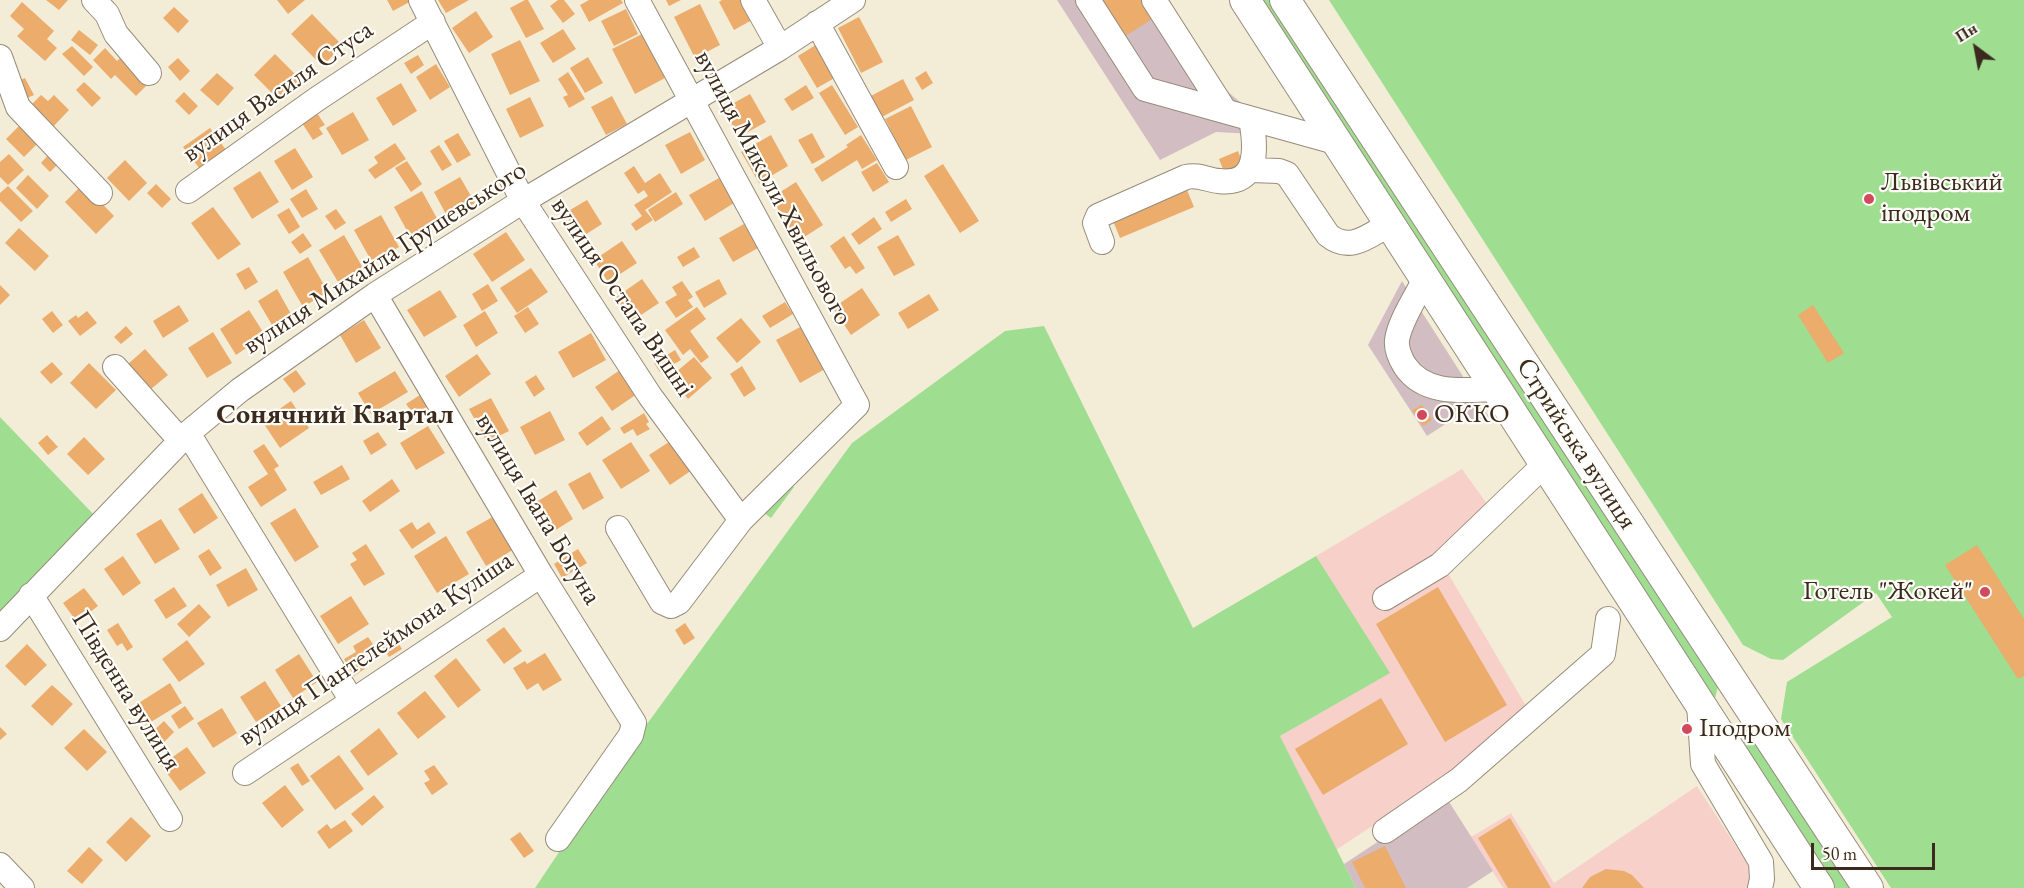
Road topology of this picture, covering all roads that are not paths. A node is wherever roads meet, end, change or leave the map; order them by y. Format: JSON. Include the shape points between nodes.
{"nodes":[{"id":1,"x":94,"y":0,"type":"edge"},
{"id":2,"x":422,"y":0,"type":"edge"},
{"id":3,"x":637,"y":0,"type":"edge"},
{"id":4,"x":753,"y":0,"type":"edge"},
{"id":5,"x":853,"y":0,"type":"edge"},
{"id":6,"x":1088,"y":0,"type":"edge"},
{"id":7,"x":1154,"y":0,"type":"edge"},
{"id":8,"x":1245,"y":0,"type":"edge"},
{"id":9,"x":1285,"y":0,"type":"edge"},
{"id":10,"x":433,"y":22,"type":"junction"},
{"id":11,"x":817,"y":23,"type":"junction"},
{"id":12,"x":780,"y":48,"type":"junction"},
{"id":13,"x":0,"y":57,"type":"edge"},
{"id":14,"x":149,"y":74,"type":"dead end"},
{"id":15,"x":692,"y":100,"type":"junction"},
{"id":16,"x":1225,"y":111,"type":"junction"},
{"id":17,"x":1251,"y":119,"type":"junction"},
{"id":18,"x":1335,"y":142,"type":"junction"},
{"id":19,"x":896,"y":167,"type":"dead end"},
{"id":20,"x":1251,"y":170,"type":"junction"},
{"id":21,"x":188,"y":191,"type":"dead end"},
{"id":22,"x":100,"y":193,"type":"dead end"},
{"id":23,"x":523,"y":201,"type":"junction"},
{"id":24,"x":1388,"y":225,"type":"junction"},
{"id":25,"x":1102,"y":242,"type":"dead end"},
{"id":26,"x":1424,"y":280,"type":"junction"},
{"id":27,"x":375,"y":295,"type":"junction"},
{"id":28,"x":115,"y":367,"type":"dead end"},
{"id":29,"x":1495,"y":389,"type":"junction"},
{"id":30,"x":185,"y":437,"type":"junction"},
{"id":31,"x":1544,"y":465,"type":"junction"},
{"id":32,"x":741,"y":520,"type":"junction"},
{"id":33,"x":618,"y":528,"type":"dead end"},
{"id":34,"x":541,"y":575,"type":"junction"},
{"id":35,"x":31,"y":595,"type":"junction"},
{"id":36,"x":1385,"y":598,"type":"dead end"},
{"id":37,"x":1608,"y":620,"type":"dead end"},
{"id":38,"x":0,"y":629,"type":"edge"},
{"id":39,"x":352,"y":701,"type":"junction"},
{"id":40,"x":1700,"y":704,"type":"junction"},
{"id":41,"x":245,"y":773,"type":"dead end"},
{"id":42,"x":170,"y":819,"type":"dead end"},
{"id":43,"x":1385,"y":831,"type":"dead end"},
{"id":44,"x":558,"y":839,"type":"dead end"},
{"id":45,"x":0,"y":865,"type":"edge"},
{"id":46,"x":22,"y":888,"type":"edge"},
{"id":47,"x":1760,"y":888,"type":"edge"},
{"id":48,"x":1819,"y":888,"type":"edge"},
{"id":49,"x":1868,"y":888,"type":"edge"}],
"edges":[{"from":1,"to":14,"type":"street"},
{"from":2,"to":10,"type":"street","name":"вулиця Остапа Вишні"},
{"from":3,"to":15,"type":"street","name":"вулиця Миколи Хвильового"},
{"from":4,"to":12,"type":"street"},
{"from":5,"to":11,"type":"street","name":"вулиця Михайла Грушевського"},
{"from":6,"to":16,"type":"street","via":[[1145,89]]},
{"from":7,"to":16,"type":"street"},
{"from":8,"to":18,"type":"main road","name":"Стрийська вулиця"},
{"from":9,"to":49,"type":"main road","name":"Стрийська вулиця"},
{"from":10,"to":21,"type":"street","name":"вулиця Василя Стуса"},
{"from":10,"to":23,"type":"street","name":"вулиця Остапа Вишні"},
{"from":11,"to":12,"type":"street","name":"вулиця Михайла Грушевського"},
{"from":11,"to":19,"type":"street"},
{"from":12,"to":15,"type":"street","name":"вулиця Михайла Грушевського"},
{"from":13,"to":22,"type":"street","via":[[18,107]]},
{"from":15,"to":23,"type":"street","name":"вулиця Михайла Грушевського"},
{"from":15,"to":32,"type":"street","name":"вулиця Миколи Хвильового","via":[[857,405]]},
{"from":16,"to":17,"type":"street"},
{"from":17,"to":18,"type":"street"},
{"from":17,"to":20,"type":"street","via":[[1256,143]]},
{"from":18,"to":24,"type":"main road","name":"Стрийська вулиця"},
{"from":20,"to":24,"type":"street","via":[[1287,174],[1328,235],[1337,242],[1355,244]]},
{"from":20,"to":25,"type":"street","via":[[1230,182],[1186,177],[1098,216],[1095,223]]},
{"from":23,"to":27,"type":"street","name":"вулиця Михайла Грушевського"},
{"from":23,"to":32,"type":"street","name":"вулиця Остапа Вишні","via":[[650,396]]},
{"from":24,"to":26,"type":"main road","name":"Стрийська вулиця"},
{"from":26,"to":29,"type":"main road","name":"Стрийська вулиця"},
{"from":26,"to":29,"type":"street","via":[[1399,334],[1401,360],[1417,379],[1430,386],[1445,390]]},
{"from":27,"to":30,"type":"street","name":"вулиця Михайла Грушевського","via":[[240,390]]},
{"from":27,"to":34,"type":"street","name":"вулиця Івана Богуна"},
{"from":28,"to":30,"type":"street"},
{"from":29,"to":31,"type":"main road","name":"Стрийська вулиця"},
{"from":30,"to":35,"type":"street","name":"вулиця Михайла Грушевського"},
{"from":30,"to":39,"type":"street"},
{"from":31,"to":36,"type":"street","via":[[1440,565]]},
{"from":31,"to":40,"type":"main road","name":"Стрийська вулиця"},
{"from":32,"to":33,"type":"street","via":[[679,602],[671,606],[662,602]]},
{"from":34,"to":39,"type":"street","name":"вулиця Пантелеймона Куліша"},
{"from":34,"to":44,"type":"street","name":"вулиця Івана Богуна","via":[[634,723],[631,735]]},
{"from":35,"to":38,"type":"street","name":"вулиця Михайла Грушевського"},
{"from":35,"to":42,"type":"street","name":"Південна вулиця"},
{"from":37,"to":43,"type":"street","via":[[1603,654],[1459,780]]},
{"from":39,"to":41,"type":"street","name":"вулиця Пантелеймона Куліша"},
{"from":40,"to":47,"type":"street","via":[[1703,764],[1761,862]]},
{"from":40,"to":48,"type":"main road","name":"Стрийська вулиця"},
{"from":45,"to":46,"type":"street"}]}
